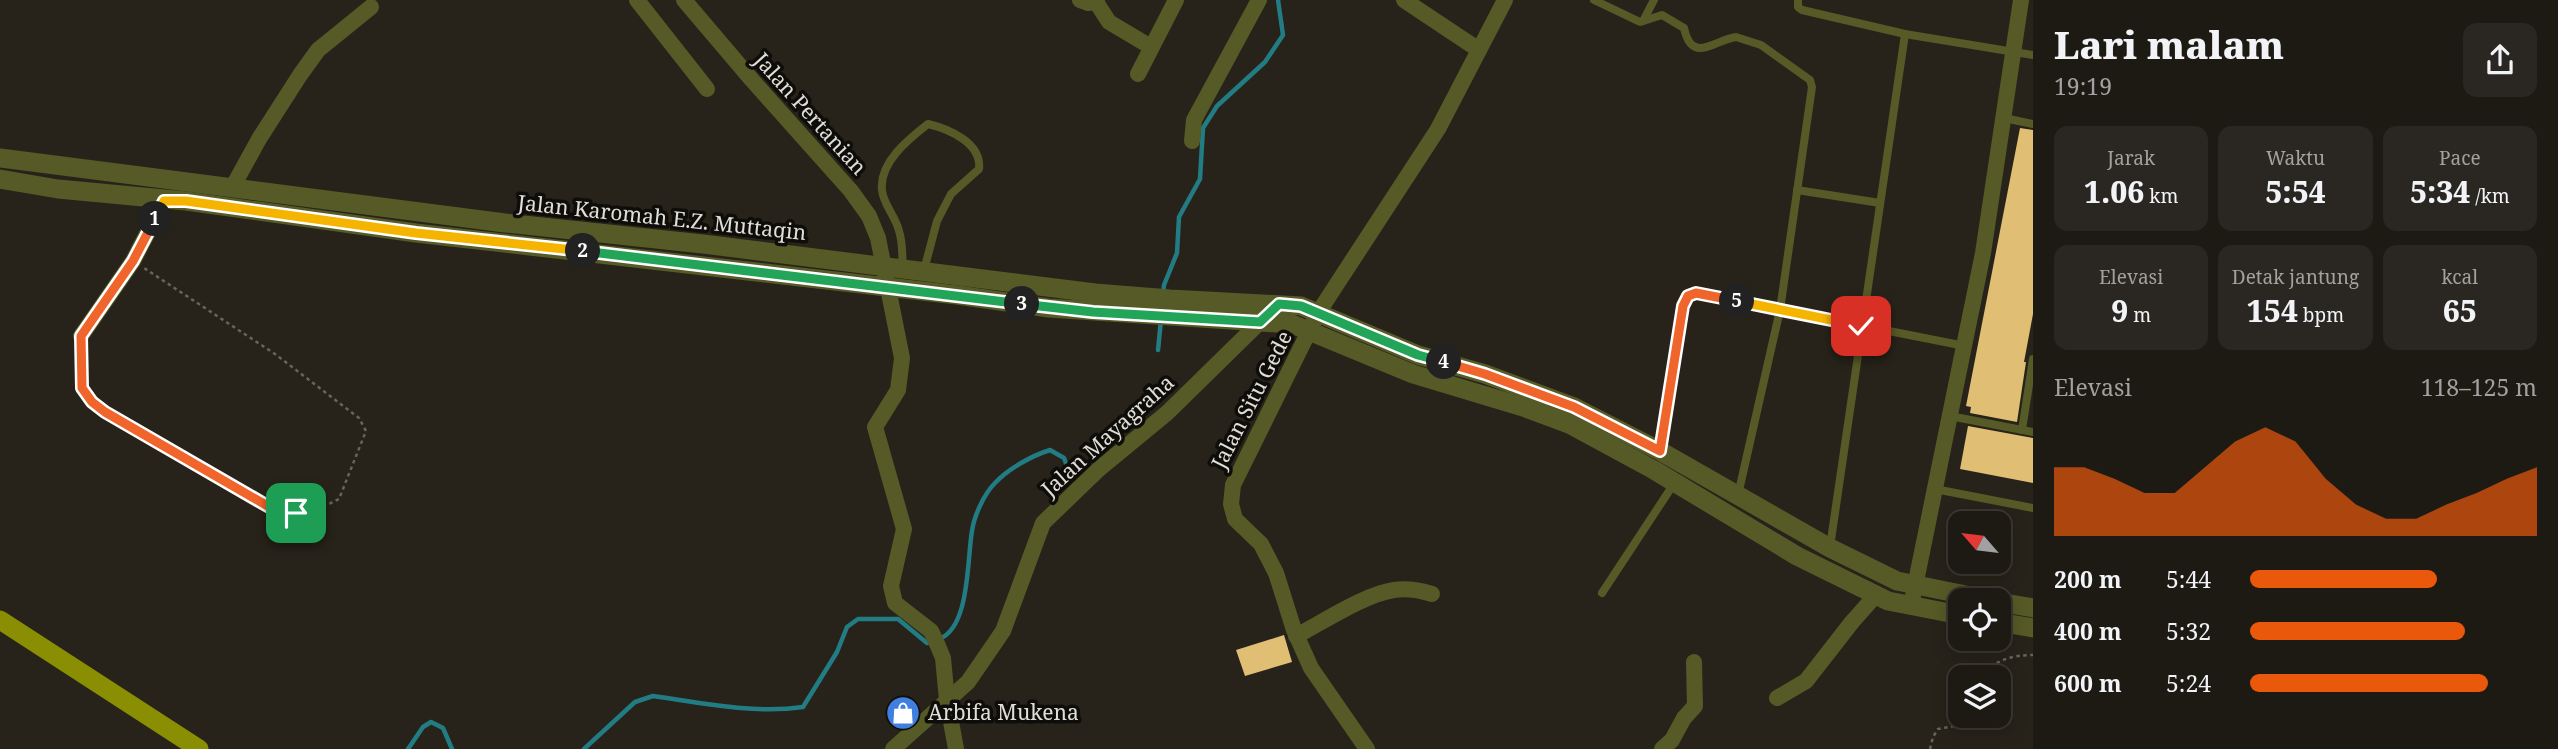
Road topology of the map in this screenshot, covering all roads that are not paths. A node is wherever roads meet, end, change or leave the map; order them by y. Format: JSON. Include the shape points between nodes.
{"nodes":[{"id":1,"x":637,"y":0,"type":"edge"},
{"id":2,"x":684,"y":0,"type":"edge"},
{"id":3,"x":1176,"y":0,"type":"edge"},
{"id":4,"x":1259,"y":0,"type":"edge"},
{"id":5,"x":1404,"y":0,"type":"edge"},
{"id":6,"x":1505,"y":0,"type":"edge"},
{"id":7,"x":1594,"y":0,"type":"edge"},
{"id":8,"x":1654,"y":0,"type":"edge"},
{"id":9,"x":1798,"y":0,"type":"edge"},
{"id":10,"x":2021,"y":0,"type":"edge"},
{"id":11,"x":1091,"y":1,"type":"edge"},
{"id":12,"x":371,"y":7,"type":"dead end"},
{"id":13,"x":1643,"y":21,"type":"junction"},
{"id":14,"x":1905,"y":34,"type":"junction"},
{"id":15,"x":1151,"y":47,"type":"junction"},
{"id":16,"x":1479,"y":50,"type":"junction"},
{"id":17,"x":2014,"y":51,"type":"junction"},
{"id":18,"x":2033,"y":55,"type":"edge"},
{"id":19,"x":1138,"y":74,"type":"dead end"},
{"id":20,"x":707,"y":89,"type":"dead end"},
{"id":21,"x":2004,"y":118,"type":"junction"},
{"id":22,"x":2033,"y":124,"type":"edge"},
{"id":23,"x":1192,"y":141,"type":"dead end"},
{"id":24,"x":0,"y":158,"type":"edge"},
{"id":25,"x":0,"y":179,"type":"edge"},
{"id":26,"x":232,"y":188,"type":"junction"},
{"id":27,"x":1797,"y":190,"type":"junction"},
{"id":28,"x":164,"y":201,"type":"junction"},
{"id":29,"x":1880,"y":203,"type":"junction"},
{"id":30,"x":409,"y":210,"type":"junction"},
{"id":31,"x":408,"y":232,"type":"junction"},
{"id":32,"x":893,"y":268,"type":"junction"},
{"id":33,"x":924,"y":273,"type":"junction"},
{"id":34,"x":889,"y":287,"type":"junction"},
{"id":35,"x":1279,"y":304,"type":"junction"},
{"id":36,"x":1131,"y":305,"type":"junction"},
{"id":37,"x":1169,"y":308,"type":"junction"},
{"id":38,"x":1780,"y":310,"type":"junction"},
{"id":39,"x":1318,"y":313,"type":"junction"},
{"id":40,"x":1260,"y":322,"type":"junction"},
{"id":41,"x":1861,"y":326,"type":"junction"},
{"id":42,"x":1310,"y":331,"type":"junction"},
{"id":43,"x":81,"y":336,"type":"road end"},
{"id":44,"x":1965,"y":346,"type":"junction"},
{"id":45,"x":2033,"y":359,"type":"edge"},
{"id":46,"x":1950,"y":416,"type":"junction"},
{"id":47,"x":2022,"y":430,"type":"junction"},
{"id":48,"x":2033,"y":432,"type":"edge"},
{"id":49,"x":1660,"y":451,"type":"junction"},
{"id":50,"x":1675,"y":482,"type":"junction"},
{"id":51,"x":1935,"y":489,"type":"junction"},
{"id":52,"x":1738,"y":496,"type":"junction"},
{"id":53,"x":2033,"y":508,"type":"edge"},
{"id":54,"x":1830,"y":548,"type":"junction"},
{"id":55,"x":1916,"y":584,"type":"junction"},
{"id":56,"x":1948,"y":591,"type":"edge"},
{"id":57,"x":1602,"y":593,"type":"dead end"},
{"id":58,"x":1432,"y":594,"type":"dead end"},
{"id":59,"x":1876,"y":596,"type":"junction"},
{"id":60,"x":2011,"y":604,"type":"edge"},
{"id":61,"x":1911,"y":606,"type":"junction"},
{"id":62,"x":2033,"y":608,"type":"edge"},
{"id":63,"x":1948,"y":613,"type":"edge"},
{"id":64,"x":0,"y":620,"type":"edge"},
{"id":65,"x":2011,"y":624,"type":"edge"},
{"id":66,"x":2033,"y":628,"type":"edge"},
{"id":67,"x":1296,"y":636,"type":"junction"},
{"id":68,"x":1695,"y":663,"type":"dead end"},
{"id":69,"x":1777,"y":698,"type":"dead end"},
{"id":70,"x":947,"y":699,"type":"junction"},
{"id":71,"x":1360,"y":746,"type":"edge"},
{"id":72,"x":199,"y":749,"type":"edge"},
{"id":73,"x":893,"y":749,"type":"edge"},
{"id":74,"x":956,"y":749,"type":"edge"},
{"id":75,"x":1662,"y":749,"type":"edge"}],
"edges":[{"from":1,"to":20,"type":"street"},
{"from":2,"to":32,"type":"street","name":"Jalan Pertanian","via":[[851,191],[869,216]]},
{"from":3,"to":15,"type":"street"},
{"from":4,"to":23,"type":"street","via":[[1194,120]]},
{"from":5,"to":16,"type":"street"},
{"from":6,"to":16,"type":"street","name":"Jalan Situ Gede"},
{"from":7,"to":13,"type":"lane"},
{"from":8,"to":13,"type":"lane"},
{"from":9,"to":14,"type":"lane","via":[[1802,10]]},
{"from":10,"to":17,"type":"street"},
{"from":11,"to":15,"type":"street","via":[[1109,22]]},
{"from":12,"to":26,"type":"street","via":[[318,50]]},
{"from":13,"to":27,"type":"lane","via":[[1662,15],[1684,28],[1691,46],[1712,47],[1736,37],[1761,46],[1810,80]]},
{"from":14,"to":17,"type":"lane"},
{"from":14,"to":29,"type":"lane"},
{"from":15,"to":19,"type":"street"},
{"from":16,"to":39,"type":"street","name":"Jalan Situ Gede","via":[[1438,129]]},
{"from":17,"to":18,"type":"lane"},
{"from":17,"to":21,"type":"street"},
{"from":21,"to":22,"type":"lane"},
{"from":21,"to":44,"type":"street"},
{"from":24,"to":26,"type":"street","name":"Jalan Karomah E.Z. Muttaqin"},
{"from":25,"to":28,"type":"street","name":"Jalan Karomah E.Z. Muttaqin"},
{"from":26,"to":30,"type":"street","name":"Jalan Karomah E.Z. Muttaqin"},
{"from":27,"to":29,"type":"lane"},
{"from":27,"to":38,"type":"lane"},
{"from":28,"to":31,"type":"street","name":"Jalan Karomah E.Z. Muttaqin"},
{"from":28,"to":43,"type":"street","via":[[133,261]]},
{"from":29,"to":41,"type":"lane"},
{"from":30,"to":31,"type":"street"},
{"from":30,"to":32,"type":"street","name":"Jalan Karomah E.Z. Muttaqin"},
{"from":31,"to":34,"type":"street","name":"Jalan Karomah E.Z. Muttaqin"},
{"from":32,"to":33,"type":"street","name":"Jalan Karomah E.Z. Muttaqin"},
{"from":32,"to":33,"type":"lane","via":[[900,231],[882,191],[884,174],[888,163],[928,124],[946,128],[974,148],[980,159],[979,169],[951,194],[937,221]]},
{"from":32,"to":34,"type":"street","name":"Jalan Pertanian"},
{"from":33,"to":36,"type":"street","name":"Jalan Karomah E.Z. Muttaqin"},
{"from":34,"to":36,"type":"street","name":"Jalan Karomah E.Z. Muttaqin","via":[[1049,308]]},
{"from":34,"to":70,"type":"street","name":"Jalan Pertanian","via":[[902,358],[898,390],[875,427],[904,529],[891,586],[895,603],[935,639],[943,658]]},
{"from":35,"to":37,"type":"street","name":"Jalan Karomah E.Z. Muttaqin"},
{"from":35,"to":39,"type":"street","name":"Jalan Karomah E.Z. Muttaqin"},
{"from":35,"to":40,"type":"street","name":"Jalan Mayagraha"},
{"from":36,"to":37,"type":"street","name":"Jalan Karomah E.Z. Muttaqin"},
{"from":37,"to":40,"type":"street","name":"Jalan Karomah E.Z. Muttaqin"},
{"from":38,"to":41,"type":"lane"},
{"from":38,"to":49,"type":"lane","via":[[1696,293],[1688,296]]},
{"from":38,"to":52,"type":"lane"},
{"from":39,"to":42,"type":"street","name":"Jalan Situ Gede"},
{"from":39,"to":49,"type":"street","name":"Jalan Karomah E.Z. Muttaqin","via":[[1418,355],[1574,407]]},
{"from":40,"to":42,"type":"street","name":"Jalan Karomah E.Z. Muttaqin","via":[[1293,324]]},
{"from":40,"to":70,"type":"street","name":"Jalan Mayagraha","via":[[1167,413],[1043,523],[1003,631],[968,682]]},
{"from":41,"to":44,"type":"lane"},
{"from":41,"to":54,"type":"lane"},
{"from":42,"to":50,"type":"street","name":"Jalan Karomah E.Z. Muttaqin","via":[[1413,374],[1569,425]]},
{"from":42,"to":67,"type":"street","name":"Jalan Situ Gede","via":[[1233,485],[1231,504],[1236,519],[1261,544],[1276,573]]},
{"from":44,"to":46,"type":"street"},
{"from":45,"to":47,"type":"lane"},
{"from":46,"to":47,"type":"lane"},
{"from":46,"to":51,"type":"street"},
{"from":47,"to":48,"type":"lane"},
{"from":49,"to":52,"type":"street","name":"Jalan Karomah E.Z. Muttaqin"},
{"from":50,"to":57,"type":"lane"},
{"from":50,"to":59,"type":"street","name":"Jalan Karomah E.Z. Muttaqin","via":[[1787,550]]},
{"from":51,"to":53,"type":"lane"},
{"from":51,"to":55,"type":"street"},
{"from":52,"to":54,"type":"street","name":"Jalan Karomah E.Z. Muttaqin"},
{"from":54,"to":55,"type":"street","name":"Jalan Karomah E.Z. Muttaqin","via":[[1896,581]]},
{"from":55,"to":56,"type":"street","name":"Jalan Karomah E.Z. Muttaqin"},
{"from":55,"to":61,"type":"street"},
{"from":58,"to":67,"type":"street","via":[[1396,589],[1378,593]]},
{"from":59,"to":61,"type":"street","name":"Jalan Karomah E.Z. Muttaqin"},
{"from":59,"to":69,"type":"street","via":[[1806,681]]},
{"from":60,"to":62,"type":"street"},
{"from":61,"to":63,"type":"street","name":"Jalan Karomah E.Z. Muttaqin"},
{"from":64,"to":72,"type":"main road"},
{"from":65,"to":66,"type":"street"},
{"from":67,"to":71,"type":"street","name":"Jalan Situ Gede"},
{"from":68,"to":75,"type":"street","via":[[1695,706]]},
{"from":70,"to":73,"type":"street","name":"Jalan Mayagraha"},
{"from":70,"to":74,"type":"street"}]}
